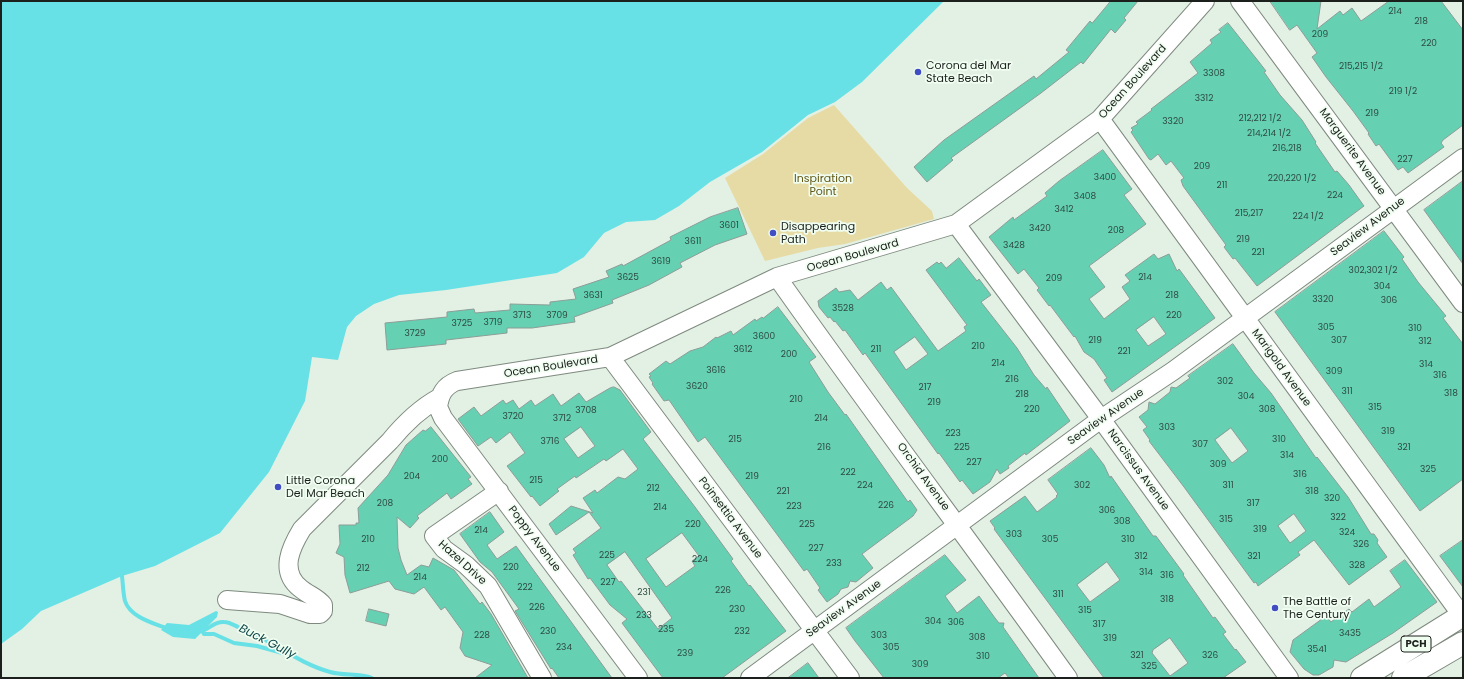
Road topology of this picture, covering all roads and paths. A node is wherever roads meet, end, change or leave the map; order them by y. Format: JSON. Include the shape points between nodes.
{"nodes":[{"id":1,"x":1205,"y":1,"type":"edge"},
{"id":2,"x":1240,"y":1,"type":"edge"},
{"id":3,"x":1100,"y":119,"type":"junction"},
{"id":4,"x":1463,"y":158,"type":"edge"},
{"id":5,"x":1393,"y":208,"type":"junction"},
{"id":6,"x":956,"y":224,"type":"junction"},
{"id":7,"x":778,"y":277,"type":"junction"},
{"id":8,"x":1463,"y":304,"type":"edge"},
{"id":9,"x":1244,"y":317,"type":"junction"},
{"id":10,"x":610,"y":357,"type":"junction"},
{"id":11,"x":439,"y":398,"type":"junction"},
{"id":12,"x":1101,"y":419,"type":"junction"},
{"id":13,"x":499,"y":491,"type":"junction"},
{"id":14,"x":958,"y":524,"type":"junction"},
{"id":15,"x":227,"y":600,"type":"dead end"},
{"id":16,"x":1463,"y":616,"type":"edge"},
{"id":17,"x":815,"y":630,"type":"junction"},
{"id":18,"x":1463,"y":643,"type":"edge"},
{"id":19,"x":542,"y":678,"type":"edge"},
{"id":20,"x":638,"y":678,"type":"edge"},
{"id":21,"x":750,"y":678,"type":"edge"},
{"id":22,"x":850,"y":678,"type":"edge"},
{"id":23,"x":1068,"y":678,"type":"edge"},
{"id":24,"x":1289,"y":678,"type":"edge"},
{"id":25,"x":1362,"y":678,"type":"edge"},
{"id":26,"x":1403,"y":678,"type":"edge"}],
"edges":[{"from":1,"to":3,"type":"street","name":"Ocean Boulevard"},
{"from":2,"to":5,"type":"street","name":"Marguerite Avenue"},
{"from":3,"to":6,"type":"street","name":"Ocean Boulevard"},
{"from":3,"to":9,"type":"street","name":"Marigold Avenue"},
{"from":4,"to":5,"type":"street","name":"Seaview Avenue"},
{"from":5,"to":8,"type":"street","name":"Marguerite Avenue"},
{"from":5,"to":9,"type":"street","name":"Seaview Avenue"},
{"from":6,"to":7,"type":"street","name":"Ocean Boulevard"},
{"from":6,"to":12,"type":"street","name":"Narcissus Avenue"},
{"from":7,"to":10,"type":"street","name":"Ocean Boulevard"},
{"from":7,"to":14,"type":"street","name":"Orchid Avenue","via":[[830,352]]},
{"from":9,"to":12,"type":"street","name":"Seaview Avenue","via":[[1173,371]]},
{"from":9,"to":16,"type":"street","name":"Marigold Avenue"},
{"from":10,"to":11,"type":"street","name":"Ocean Boulevard","via":[[457,381],[449,384]]},
{"from":10,"to":17,"type":"street","name":"Poinsettia Avenue"},
{"from":11,"to":13,"type":"street","name":"Poppy Avenue","via":[[440,413]]},
{"from":11,"to":15,"type":"street","via":[[421,408],[302,529],[295,540],[288,559],[290,573],[300,588],[323,605],[320,614],[310,614],[280,604]]},
{"from":12,"to":14,"type":"street","name":"Seaview Avenue"},
{"from":12,"to":24,"type":"street","name":"Narcissus Avenue"},
{"from":13,"to":19,"type":"street","name":"Hazel Drive","via":[[434,536],[444,549],[488,586]]},
{"from":13,"to":20,"type":"street","name":"Poppy Avenue"},
{"from":14,"to":17,"type":"street","name":"Seaview Avenue"},
{"from":14,"to":23,"type":"street","name":"Orchid Avenue"},
{"from":16,"to":25,"type":"highway","number":"PCH"},
{"from":17,"to":21,"type":"street","name":"Seaview Avenue"},
{"from":17,"to":22,"type":"street","name":"Poinsettia Avenue"},
{"from":18,"to":26,"type":"highway","number":"PCH"}]}
